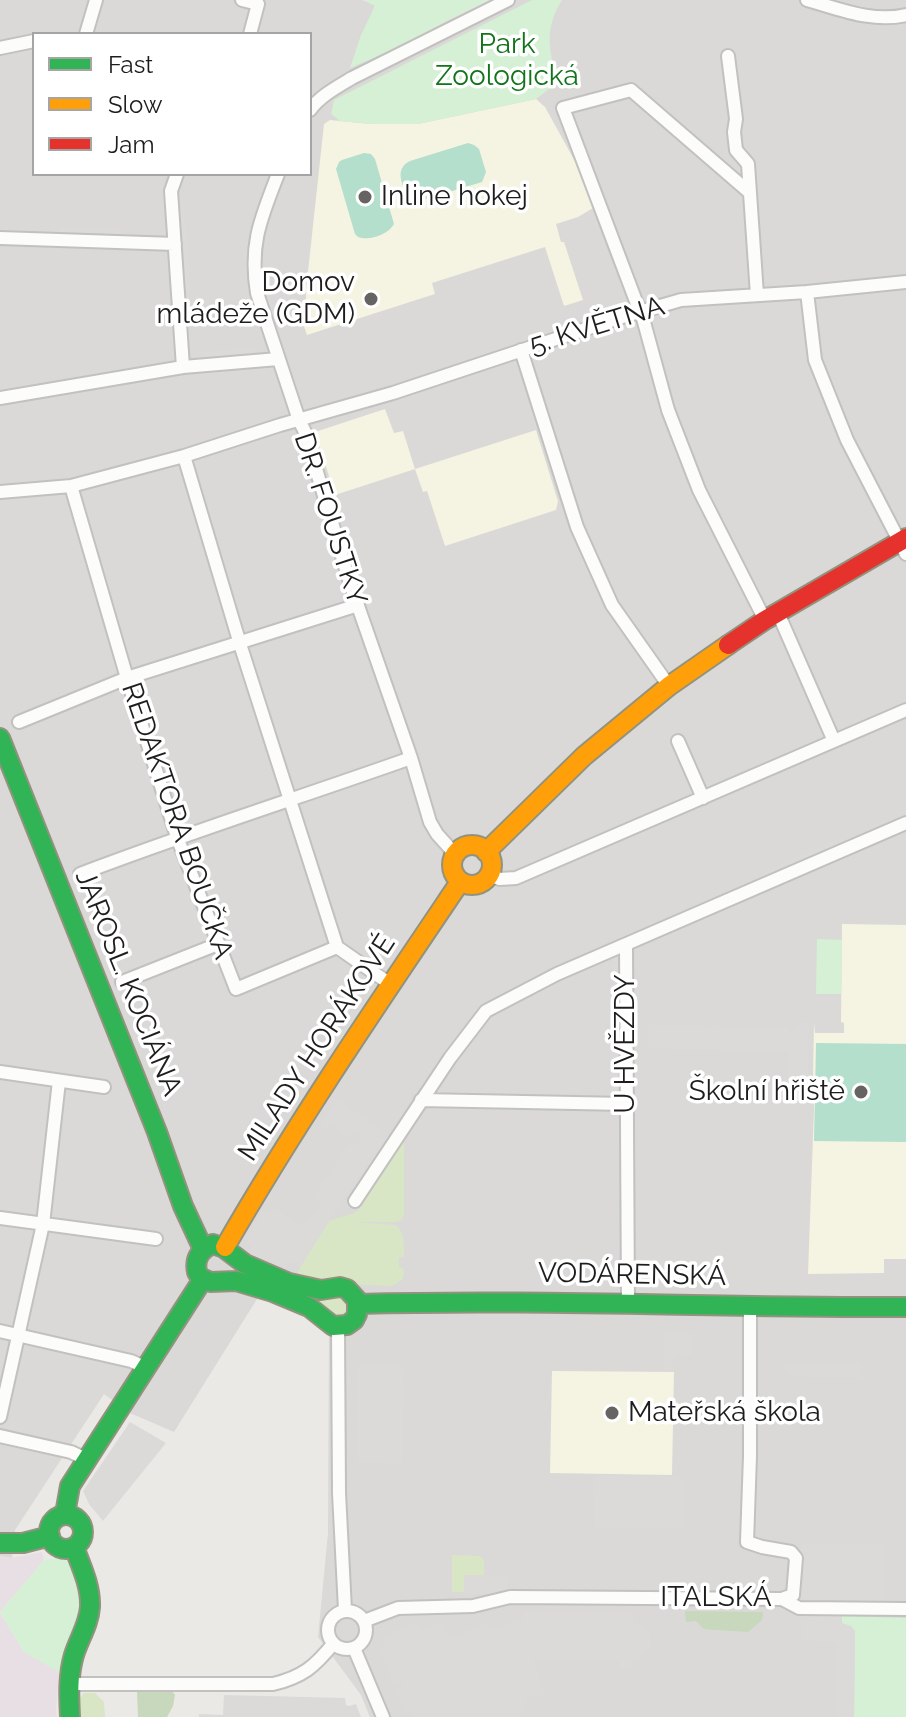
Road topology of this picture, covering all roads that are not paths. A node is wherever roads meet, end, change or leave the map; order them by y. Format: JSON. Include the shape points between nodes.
{"nodes":[{"id":1,"x":96,"y":0,"type":"edge"},
{"id":2,"x":242,"y":0,"type":"edge"},
{"id":3,"x":508,"y":0,"type":"edge"},
{"id":4,"x":807,"y":0,"type":"edge"},
{"id":5,"x":906,"y":15,"type":"edge"},
{"id":6,"x":87,"y":32,"type":"edge"},
{"id":7,"x":251,"y":32,"type":"edge"},
{"id":8,"x":32,"y":41,"type":"edge"},
{"id":9,"x":0,"y":48,"type":"edge"},
{"id":10,"x":728,"y":56,"type":"dead end"},
{"id":11,"x":312,"y":105,"type":"edge"},
{"id":12,"x":176,"y":176,"type":"edge"},
{"id":13,"x":277,"y":176,"type":"edge"},
{"id":14,"x":749,"y":192,"type":"junction"},
{"id":15,"x":0,"y":238,"type":"edge"},
{"id":16,"x":175,"y":244,"type":"junction"},
{"id":17,"x":906,"y":282,"type":"edge"},
{"id":18,"x":807,"y":292,"type":"junction"},
{"id":19,"x":757,"y":295,"type":"junction"},
{"id":20,"x":641,"y":311,"type":"junction"},
{"id":21,"x":521,"y":350,"type":"junction"},
{"id":22,"x":278,"y":359,"type":"junction"},
{"id":23,"x":183,"y":367,"type":"junction"},
{"id":24,"x":0,"y":398,"type":"edge"},
{"id":25,"x":299,"y":420,"type":"junction"},
{"id":26,"x":184,"y":456,"type":"junction"},
{"id":27,"x":71,"y":486,"type":"junction"},
{"id":28,"x":0,"y":492,"type":"edge"},
{"id":29,"x":904,"y":545,"type":"edge"},
{"id":30,"x":358,"y":605,"type":"junction"},
{"id":31,"x":771,"y":616,"type":"junction"},
{"id":32,"x":240,"y":644,"type":"junction"},
{"id":33,"x":127,"y":678,"type":"junction"},
{"id":34,"x":669,"y":686,"type":"junction"},
{"id":35,"x":906,"y":710,"type":"edge"},
{"id":36,"x":19,"y":722,"type":"dead end"},
{"id":37,"x":0,"y":738,"type":"edge"},
{"id":38,"x":678,"y":741,"type":"dead end"},
{"id":39,"x":834,"y":741,"type":"junction"},
{"id":40,"x":411,"y":758,"type":"junction"},
{"id":41,"x":703,"y":798,"type":"junction"},
{"id":42,"x":290,"y":801,"type":"junction"},
{"id":43,"x":906,"y":823,"type":"edge"},
{"id":44,"x":177,"y":837,"type":"junction"},
{"id":45,"x":486,"y":852,"type":"junction"},
{"id":46,"x":455,"y":854,"type":"junction"},
{"id":47,"x":80,"y":874,"type":"dead end"},
{"id":48,"x":489,"y":875,"type":"junction"},
{"id":49,"x":460,"y":882,"type":"junction"},
{"id":50,"x":218,"y":944,"type":"junction"},
{"id":51,"x":626,"y":945,"type":"junction"},
{"id":52,"x":337,"y":947,"type":"junction"},
{"id":53,"x":122,"y":982,"type":"dead end"},
{"id":54,"x":390,"y":984,"type":"junction"},
{"id":55,"x":0,"y":1072,"type":"edge"},
{"id":56,"x":59,"y":1081,"type":"junction"},
{"id":57,"x":104,"y":1087,"type":"dead end"},
{"id":58,"x":421,"y":1100,"type":"junction"},
{"id":59,"x":626,"y":1104,"type":"junction"},
{"id":60,"x":355,"y":1201,"type":"dead end"},
{"id":61,"x":0,"y":1218,"type":"edge"},
{"id":62,"x":43,"y":1224,"type":"junction"},
{"id":63,"x":156,"y":1239,"type":"dead end"},
{"id":64,"x":225,"y":1247,"type":"junction"},
{"id":65,"x":203,"y":1249,"type":"junction"},
{"id":66,"x":203,"y":1279,"type":"junction"},
{"id":67,"x":358,"y":1304,"type":"junction"},
{"id":68,"x":628,"y":1304,"type":"junction"},
{"id":69,"x":750,"y":1305,"type":"junction"},
{"id":70,"x":906,"y":1307,"type":"edge"},
{"id":71,"x":338,"y":1327,"type":"junction"},
{"id":72,"x":0,"y":1331,"type":"edge"},
{"id":73,"x":18,"y":1335,"type":"junction"},
{"id":74,"x":145,"y":1367,"type":"junction"},
{"id":75,"x":0,"y":1417,"type":"edge"},
{"id":76,"x":0,"y":1436,"type":"edge"},
{"id":77,"x":86,"y":1459,"type":"junction"},
{"id":78,"x":65,"y":1514,"type":"junction"},
{"id":79,"x":50,"y":1536,"type":"junction"},
{"id":80,"x":0,"y":1543,"type":"edge"},
{"id":81,"x":74,"y":1547,"type":"junction"},
{"id":82,"x":787,"y":1597,"type":"junction"},
{"id":83,"x":906,"y":1609,"type":"edge"},
{"id":84,"x":345,"y":1610,"type":"junction"},
{"id":85,"x":364,"y":1621,"type":"junction"},
{"id":86,"x":333,"y":1644,"type":"junction"},
{"id":87,"x":354,"y":1648,"type":"junction"},
{"id":88,"x":69,"y":1684,"type":"junction"},
{"id":89,"x":70,"y":1717,"type":"edge"},
{"id":90,"x":383,"y":1717,"type":"edge"}],
"edges":[{"from":1,"to":6,"type":"street"},
{"from":2,"to":7,"type":"street","via":[[258,4]]},
{"from":3,"to":11,"type":"street","via":[[352,78]]},
{"from":4,"to":5,"type":"street","via":[[866,17]]},
{"from":8,"to":9,"type":"street"},
{"from":10,"to":14,"type":"street","via":[[736,150],[748,164]]},
{"from":12,"to":16,"type":"street","via":[[171,191]]},
{"from":13,"to":22,"type":"street","name":"DR. FOUSTKY","via":[[259,224],[254,274]]},
{"from":14,"to":19,"type":"street"},
{"from":14,"to":20,"type":"street","via":[[631,90],[563,108]]},
{"from":15,"to":16,"type":"street"},
{"from":16,"to":23,"type":"street"},
{"from":17,"to":18,"type":"street","name":"5. KVĚTNA"},
{"from":18,"to":19,"type":"street","name":"5. KVĚTNA"},
{"from":18,"to":29,"type":"street","via":[[815,360],[847,440]]},
{"from":19,"to":20,"type":"street","name":"5. KVĚTNA","via":[[681,300]]},
{"from":20,"to":21,"type":"street","name":"5. KVĚTNA"},
{"from":20,"to":31,"type":"street","via":[[668,410],[699,490]]},
{"from":21,"to":25,"type":"street","name":"5. KVĚTNA"},
{"from":21,"to":34,"type":"street","via":[[577,527],[612,605]]},
{"from":22,"to":23,"type":"street"},
{"from":22,"to":25,"type":"street","name":"DR. FOUSTKY"},
{"from":23,"to":24,"type":"street"},
{"from":25,"to":26,"type":"street","name":"5. KVĚTNA"},
{"from":25,"to":30,"type":"street","name":"DR. FOUSTKY"},
{"from":26,"to":27,"type":"street","name":"5. KVĚTNA"},
{"from":26,"to":32,"type":"street"},
{"from":27,"to":28,"type":"street","name":"5. KVĚTNA"},
{"from":27,"to":33,"type":"street","name":"REDAKTORA BOUČKA"},
{"from":29,"to":31,"type":"main road"},
{"from":30,"to":32,"type":"street"},
{"from":30,"to":40,"type":"street","name":"DR. FOUSTKY"},
{"from":31,"to":34,"type":"main road"},
{"from":31,"to":39,"type":"street"},
{"from":32,"to":33,"type":"street"},
{"from":32,"to":42,"type":"street"},
{"from":33,"to":36,"type":"street"},
{"from":33,"to":44,"type":"street","name":"REDAKTORA BOUČKA"},
{"from":34,"to":45,"type":"main road","via":[[584,756]]},
{"from":35,"to":39,"type":"street"},
{"from":37,"to":65,"type":"main road","name":"JAROSL. KOCIÁNA"},
{"from":38,"to":41,"type":"street"},
{"from":39,"to":41,"type":"street"},
{"from":40,"to":42,"type":"street"},
{"from":40,"to":46,"type":"street","name":"DR. FOUSTKY","via":[[430,822]]},
{"from":41,"to":48,"type":"street","via":[[516,878]]},
{"from":42,"to":44,"type":"street"},
{"from":42,"to":52,"type":"street"},
{"from":43,"to":51,"type":"street","name":"U HVĚZDY"},
{"from":44,"to":47,"type":"street"},
{"from":44,"to":50,"type":"street","name":"REDAKTORA BOUČKA"},
{"from":45,"to":46,"type":"main road","via":[[473,845]]},
{"from":45,"to":48,"type":"main road","via":[[492,862]]},
{"from":46,"to":49,"type":"main road","via":[[452,871]]},
{"from":48,"to":49,"type":"main road","via":[[480,884]]},
{"from":49,"to":54,"type":"main road","name":"MILADY HORÁKOVÉ"},
{"from":50,"to":52,"type":"street","name":"REDAKTORA BOUČKA","via":[[236,989]]},
{"from":50,"to":53,"type":"street"},
{"from":51,"to":58,"type":"street","via":[[486,1011]]},
{"from":51,"to":59,"type":"street","name":"U HVĚZDY"},
{"from":52,"to":54,"type":"street"},
{"from":54,"to":64,"type":"main road","name":"MILADY HORÁKOVÉ"},
{"from":55,"to":56,"type":"street"},
{"from":56,"to":57,"type":"street"},
{"from":56,"to":62,"type":"street"},
{"from":58,"to":59,"type":"street"},
{"from":58,"to":60,"type":"street"},
{"from":59,"to":68,"type":"street","name":"U HVĚZDY"},
{"from":61,"to":62,"type":"street"},
{"from":62,"to":63,"type":"street"},
{"from":62,"to":73,"type":"street"},
{"from":64,"to":65,"type":"main road","via":[[213,1244]]},
{"from":64,"to":67,"type":"main road","via":[[237,1260],[285,1280],[321,1290],[344,1288]]},
{"from":65,"to":66,"type":"main road","via":[[196,1266]]},
{"from":66,"to":71,"type":"main road","via":[[267,1290],[313,1309]]},
{"from":66,"to":74,"type":"main road"},
{"from":67,"to":68,"type":"main road","name":"VODÁRENSKÁ"},
{"from":67,"to":71,"type":"main road","via":[[353,1320]]},
{"from":68,"to":69,"type":"main road","name":"VODÁRENSKÁ"},
{"from":69,"to":70,"type":"main road","name":"VODÁRENSKÁ"},
{"from":69,"to":82,"type":"street","name":"ITALSKÁ","via":[[747,1542],[791,1552],[796,1558]]},
{"from":71,"to":84,"type":"street"},
{"from":72,"to":73,"type":"street"},
{"from":73,"to":74,"type":"street"},
{"from":73,"to":75,"type":"street"},
{"from":74,"to":77,"type":"main road"},
{"from":76,"to":77,"type":"street"},
{"from":77,"to":78,"type":"main road","via":[[70,1486]]},
{"from":78,"to":79,"type":"main road","via":[[52,1521]]},
{"from":78,"to":81,"type":"main road","via":[[83,1527]]},
{"from":79,"to":80,"type":"main road"},
{"from":79,"to":81,"type":"main road","via":[[61,1548]]},
{"from":81,"to":88,"type":"main road","via":[[90,1608]]},
{"from":82,"to":83,"type":"street","via":[[799,1608]]},
{"from":82,"to":85,"type":"street","name":"ITALSKÁ","via":[[502,1598],[473,1606],[398,1608]]},
{"from":84,"to":85,"type":"street"},
{"from":84,"to":86,"type":"street","via":[[328,1623]]},
{"from":85,"to":87,"type":"street","via":[[364,1638]]},
{"from":86,"to":87,"type":"street"},
{"from":86,"to":88,"type":"street","via":[[310,1669],[273,1684]]},
{"from":87,"to":90,"type":"street"},
{"from":88,"to":89,"type":"main road"}]}
